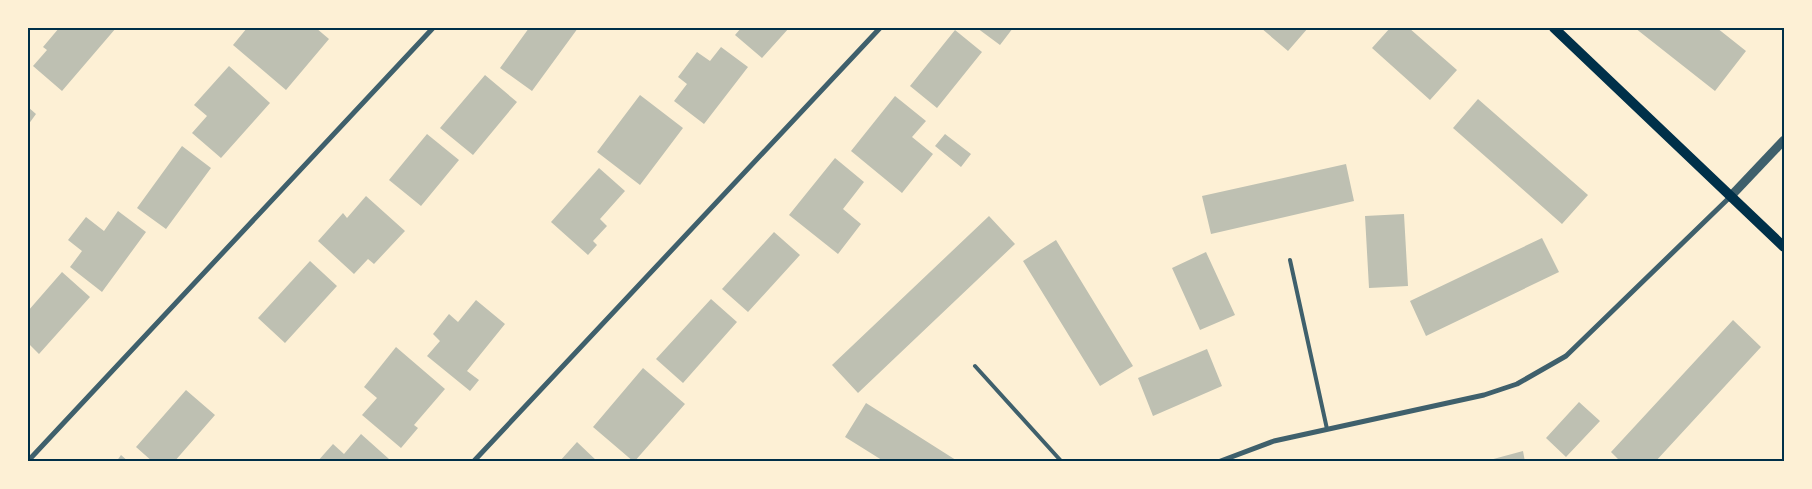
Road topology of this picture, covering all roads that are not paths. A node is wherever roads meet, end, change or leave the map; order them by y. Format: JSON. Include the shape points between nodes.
{"nodes":[{"id":1,"x":433,"y":28,"type":"edge"},
{"id":2,"x":880,"y":28,"type":"edge"},
{"id":3,"x":1554,"y":28,"type":"edge"},
{"id":4,"x":1784,"y":140,"type":"edge"},
{"id":5,"x":1730,"y":197,"type":"junction"},
{"id":6,"x":1784,"y":248,"type":"edge"},
{"id":7,"x":1290,"y":260,"type":"dead end"},
{"id":8,"x":975,"y":366,"type":"dead end"},
{"id":9,"x":1327,"y":429,"type":"junction"},
{"id":10,"x":28,"y":461,"type":"edge"},
{"id":11,"x":473,"y":462,"type":"edge"},
{"id":12,"x":1062,"y":462,"type":"edge"},
{"id":13,"x":1218,"y":462,"type":"edge"}],
"edges":[{"from":1,"to":10,"type":"street"},
{"from":2,"to":11,"type":"street"},
{"from":3,"to":5,"type":"main road"},
{"from":4,"to":5,"type":"street"},
{"from":5,"to":6,"type":"main road"},
{"from":5,"to":9,"type":"street","via":[[1596,329],[1566,356],[1541,372],[1517,384],[1484,394]]},
{"from":7,"to":9,"type":"lane"},
{"from":8,"to":12,"type":"lane"},
{"from":9,"to":13,"type":"street","via":[[1274,441]]}]}
